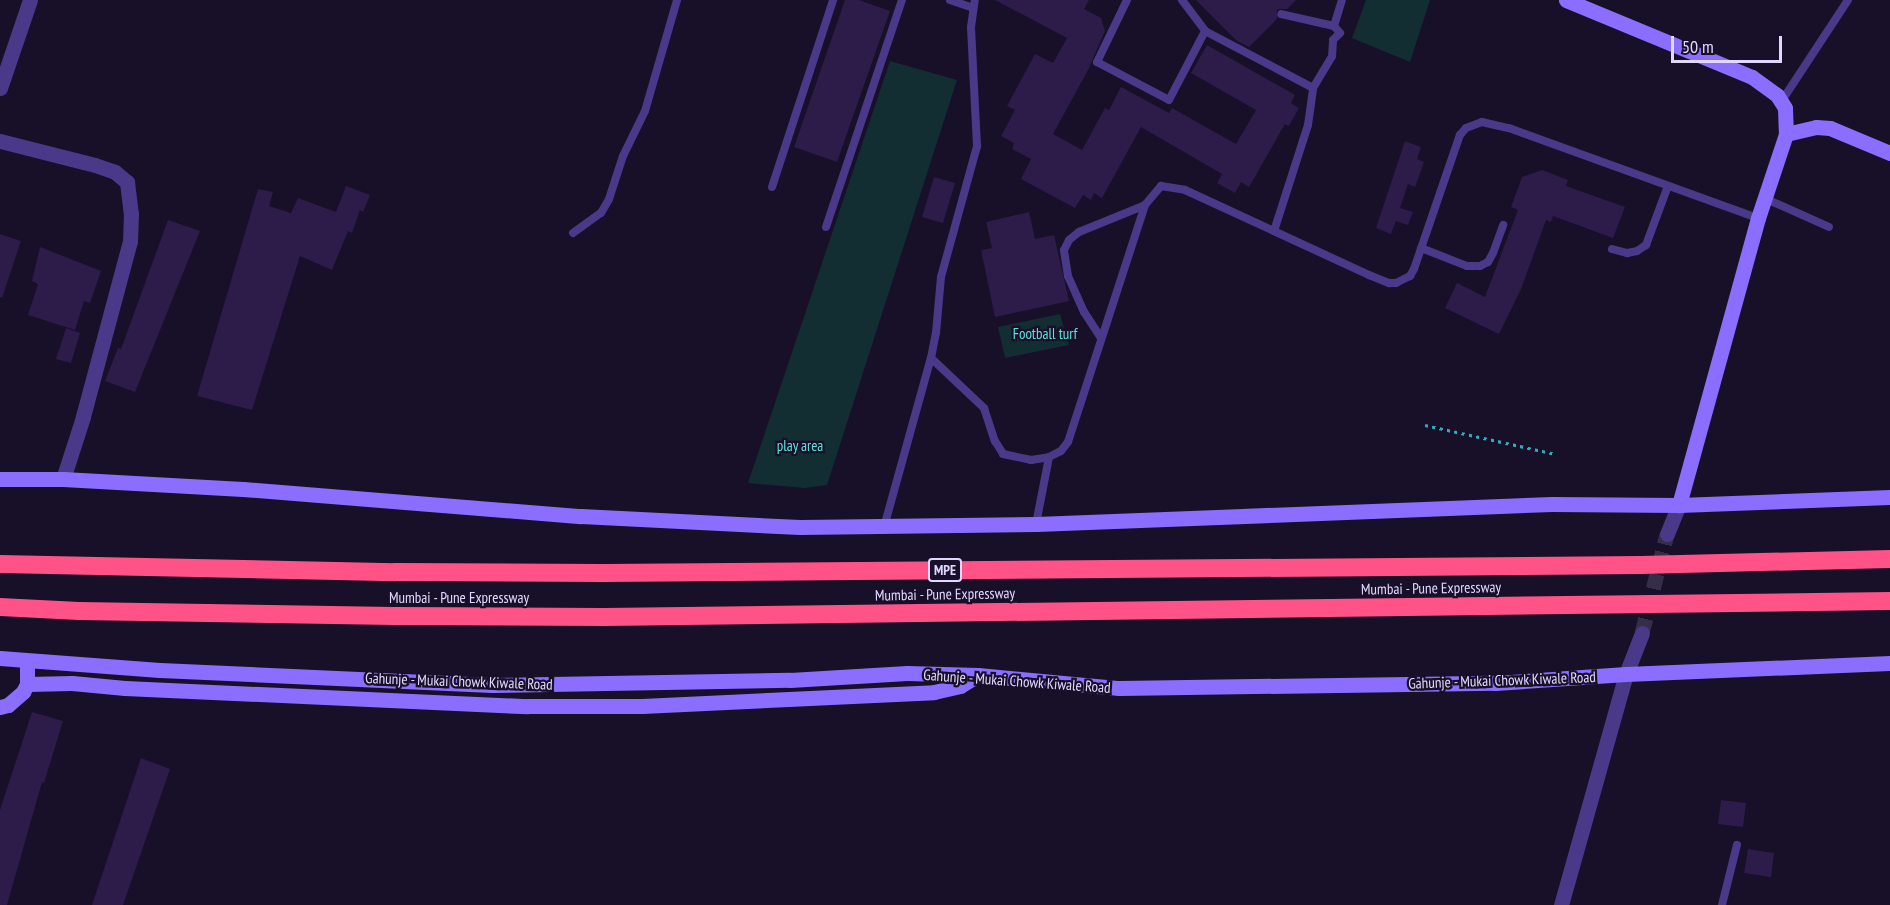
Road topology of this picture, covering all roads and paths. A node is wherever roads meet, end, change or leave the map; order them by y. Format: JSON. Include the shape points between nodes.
{"nodes":[{"id":1,"x":30,"y":0,"type":"edge"},
{"id":2,"x":677,"y":0,"type":"edge"},
{"id":3,"x":832,"y":0,"type":"edge"},
{"id":4,"x":902,"y":0,"type":"edge"},
{"id":5,"x":950,"y":0,"type":"edge"},
{"id":6,"x":1127,"y":0,"type":"edge"},
{"id":7,"x":1182,"y":0,"type":"edge"},
{"id":8,"x":1342,"y":0,"type":"edge"},
{"id":9,"x":1566,"y":0,"type":"edge"},
{"id":10,"x":1848,"y":0,"type":"edge"},
{"id":11,"x":974,"y":4,"type":"edge"},
{"id":12,"x":1281,"y":14,"type":"dead end"},
{"id":13,"x":1335,"y":26,"type":"junction"},
{"id":14,"x":1205,"y":31,"type":"junction"},
{"id":15,"x":0,"y":88,"type":"edge"},
{"id":16,"x":1313,"y":88,"type":"junction"},
{"id":17,"x":1781,"y":102,"type":"junction"},
{"id":18,"x":1786,"y":134,"type":"junction"},
{"id":19,"x":0,"y":141,"type":"edge"},
{"id":20,"x":1890,"y":153,"type":"edge"},
{"id":21,"x":1668,"y":186,"type":"junction"},
{"id":22,"x":772,"y":187,"type":"dead end"},
{"id":23,"x":1764,"y":198,"type":"junction"},
{"id":24,"x":1145,"y":205,"type":"junction"},
{"id":25,"x":1758,"y":218,"type":"junction"},
{"id":26,"x":1503,"y":225,"type":"dead end"},
{"id":27,"x":826,"y":227,"type":"dead end"},
{"id":28,"x":1829,"y":227,"type":"dead end"},
{"id":29,"x":1274,"y":231,"type":"junction"},
{"id":30,"x":573,"y":233,"type":"dead end"},
{"id":31,"x":1421,"y":248,"type":"junction"},
{"id":32,"x":1612,"y":249,"type":"dead end"},
{"id":33,"x":1101,"y":338,"type":"junction"},
{"id":34,"x":931,"y":358,"type":"junction"},
{"id":35,"x":1425,"y":425,"type":"dead end"},
{"id":36,"x":1556,"y":454,"type":"dead end"},
{"id":37,"x":1049,"y":457,"type":"junction"},
{"id":38,"x":0,"y":479,"type":"edge"},
{"id":39,"x":63,"y":479,"type":"junction"},
{"id":40,"x":1890,"y":497,"type":"edge"},
{"id":41,"x":1679,"y":505,"type":"junction"},
{"id":42,"x":1036,"y":524,"type":"junction"},
{"id":43,"x":884,"y":528,"type":"junction"},
{"id":44,"x":1667,"y":534,"type":"tunnel mouth"},
{"id":45,"x":1890,"y":559,"type":"edge"},
{"id":46,"x":0,"y":564,"type":"edge"},
{"id":47,"x":1890,"y":601,"type":"edge"},
{"id":48,"x":0,"y":607,"type":"edge"},
{"id":49,"x":1641,"y":633,"type":"tunnel mouth"},
{"id":50,"x":0,"y":658,"type":"edge"},
{"id":51,"x":27,"y":662,"type":"junction"},
{"id":52,"x":1890,"y":663,"type":"edge"},
{"id":53,"x":1626,"y":674,"type":"junction"},
{"id":54,"x":978,"y":675,"type":"junction"},
{"id":55,"x":27,"y":684,"type":"junction"},
{"id":56,"x":0,"y":707,"type":"edge"},
{"id":57,"x":1737,"y":845,"type":"dead end"},
{"id":58,"x":1561,"y":905,"type":"edge"},
{"id":59,"x":1722,"y":905,"type":"edge"}],
"edges":[{"from":1,"to":15,"type":"street"},
{"from":2,"to":30,"type":"lane","via":[[645,111],[623,156],[609,199],[601,213]]},
{"from":3,"to":22,"type":"lane"},
{"from":4,"to":27,"type":"lane"},
{"from":5,"to":11,"type":"lane"},
{"from":6,"to":14,"type":"lane","via":[[1097,62],[1169,99]]},
{"from":7,"to":14,"type":"lane"},
{"from":8,"to":13,"type":"lane"},
{"from":9,"to":17,"type":"street","via":[[1752,77]]},
{"from":10,"to":17,"type":"lane"},
{"from":11,"to":34,"type":"lane","via":[[977,146],[941,277]]},
{"from":12,"to":13,"type":"lane"},
{"from":13,"to":16,"type":"lane","via":[[1340,33],[1333,40],[1332,56]]},
{"from":14,"to":16,"type":"lane"},
{"from":16,"to":29,"type":"lane","via":[[1308,125]]},
{"from":17,"to":18,"type":"street","via":[[1785,108]]},
{"from":18,"to":20,"type":"street","via":[[1830,128]]},
{"from":18,"to":23,"type":"street"},
{"from":19,"to":39,"type":"street","via":[[95,165],[115,172],[127,182],[130,242]]},
{"from":21,"to":25,"type":"lane"},
{"from":21,"to":31,"type":"lane","via":[[1509,128],[1492,123],[1473,124],[1460,135]]},
{"from":21,"to":32,"type":"lane","via":[[1646,244],[1627,253]]},
{"from":23,"to":25,"type":"street"},
{"from":23,"to":28,"type":"lane"},
{"from":24,"to":29,"type":"lane","via":[[1161,186],[1172,187]]},
{"from":24,"to":33,"type":"lane"},
{"from":24,"to":33,"type":"lane","via":[[1079,232],[1064,250],[1068,276]]},
{"from":25,"to":41,"type":"street"},
{"from":26,"to":31,"type":"lane","via":[[1488,262],[1480,266],[1467,266]]},
{"from":29,"to":31,"type":"lane","via":[[1389,283],[1410,276]]},
{"from":33,"to":37,"type":"lane","via":[[1068,442]]},
{"from":34,"to":37,"type":"lane","via":[[984,408],[994,441],[1003,454],[1031,460]]},
{"from":34,"to":43,"type":"lane"},
{"from":35,"to":36,"type":"path"},
{"from":37,"to":42,"type":"lane"},
{"from":38,"to":39,"type":"street"},
{"from":39,"to":43,"type":"street","via":[[243,489],[614,519]]},
{"from":40,"to":41,"type":"street"},
{"from":41,"to":42,"type":"street","via":[[1552,504]]},
{"from":41,"to":44,"type":"street"},
{"from":42,"to":43,"type":"street"},
{"from":45,"to":46,"type":"highway","name":"Mumbai - Pune Expressway","number":"MPE","via":[[1629,565],[615,573],[395,573]]},
{"from":47,"to":48,"type":"highway","name":"Mumbai - Pune Expressway","via":[[604,617]]},
{"from":49,"to":53,"type":"street"},
{"from":50,"to":51,"type":"street","name":"Gahunje - Mukai Chowk Kiwale Road"},
{"from":51,"to":54,"type":"street","name":"Gahunje - Mukai Chowk Kiwale Road","via":[[492,685],[790,680],[907,673]]},
{"from":51,"to":55,"type":"street"},
{"from":52,"to":53,"type":"street","name":"Gahunje - Mukai Chowk Kiwale Road"},
{"from":53,"to":54,"type":"street","name":"Gahunje - Mukai Chowk Kiwale Road","via":[[1495,683],[1119,688]]},
{"from":53,"to":58,"type":"street"},
{"from":54,"to":55,"type":"street","via":[[960,686],[934,692],[642,706],[528,706]]},
{"from":55,"to":56,"type":"street","via":[[18,698]]},
{"from":57,"to":59,"type":"lane"}]}
